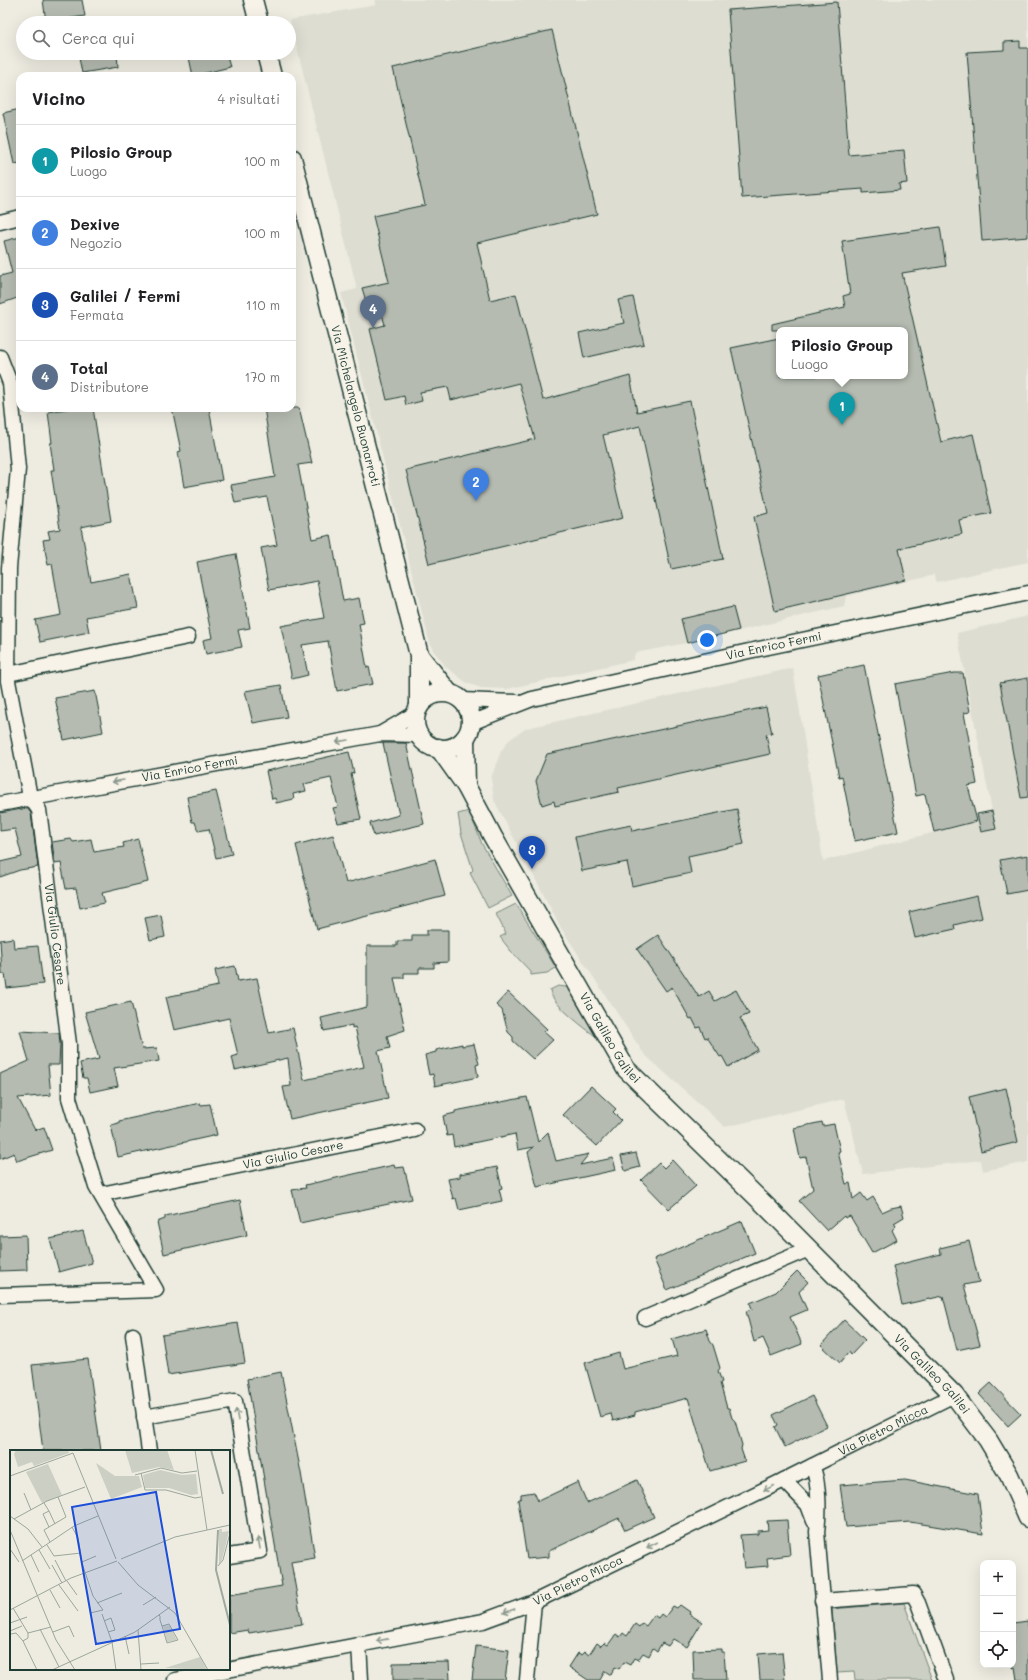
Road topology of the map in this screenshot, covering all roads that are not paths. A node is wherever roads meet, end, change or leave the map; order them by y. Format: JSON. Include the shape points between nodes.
{"nodes":[{"id":1,"x":253,"y":0,"type":"edge"},
{"id":2,"x":257,"y":16,"type":"edge"},
{"id":3,"x":268,"y":60,"type":"edge"},
{"id":4,"x":271,"y":72,"type":"edge"},
{"id":5,"x":296,"y":174,"type":"edge"},
{"id":6,"x":16,"y":218,"type":"edge"},
{"id":7,"x":0,"y":222,"type":"edge"},
{"id":8,"x":0,"y":357,"type":"edge"},
{"id":9,"x":4,"y":567,"type":"edge"},
{"id":10,"x":1028,"y":593,"type":"edge"},
{"id":11,"x":188,"y":637,"type":"dead end"},
{"id":12,"x":419,"y":655,"type":"junction"},
{"id":13,"x":8,"y":674,"type":"junction"},
{"id":14,"x":455,"y":696,"type":"junction"},
{"id":15,"x":521,"y":702,"type":"junction"},
{"id":16,"x":417,"y":709,"type":"junction"},
{"id":17,"x":468,"y":731,"type":"junction"},
{"id":18,"x":380,"y":734,"type":"junction"},
{"id":19,"x":418,"y":735,"type":"junction"},
{"id":20,"x":439,"y":748,"type":"junction"},
{"id":21,"x":466,"y":786,"type":"junction"},
{"id":22,"x":30,"y":797,"type":"junction"},
{"id":23,"x":0,"y":804,"type":"edge"},
{"id":24,"x":415,"y":1130,"type":"dead end"},
{"id":25,"x":101,"y":1194,"type":"junction"},
{"id":26,"x":809,"y":1249,"type":"junction"},
{"id":27,"x":0,"y":1295,"type":"edge"},
{"id":28,"x":646,"y":1318,"type":"dead end"},
{"id":29,"x":133,"y":1335,"type":"dead end"},
{"id":30,"x":954,"y":1395,"type":"junction"},
{"id":31,"x":144,"y":1417,"type":"junction"},
{"id":32,"x":149,"y":1450,"type":"edge"},
{"id":33,"x":812,"y":1466,"type":"junction"},
{"id":34,"x":784,"y":1480,"type":"junction"},
{"id":35,"x":1028,"y":1518,"type":"edge"},
{"id":36,"x":817,"y":1532,"type":"junction"},
{"id":37,"x":230,"y":1556,"type":"edge"},
{"id":38,"x":822,"y":1601,"type":"junction"},
{"id":39,"x":534,"y":1602,"type":"junction"},
{"id":40,"x":359,"y":1644,"type":"junction"},
{"id":41,"x":230,"y":1668,"type":"edge"},
{"id":42,"x":217,"y":1670,"type":"edge"},
{"id":43,"x":190,"y":1675,"type":"edge"},
{"id":44,"x":175,"y":1680,"type":"edge"},
{"id":45,"x":361,"y":1680,"type":"edge"},
{"id":46,"x":527,"y":1680,"type":"edge"},
{"id":47,"x":830,"y":1680,"type":"edge"},
{"id":48,"x":946,"y":1680,"type":"edge"}],
"edges":[{"from":1,"to":2,"type":"street"},
{"from":3,"to":4,"type":"street"},
{"from":5,"to":12,"type":"street","name":"Via Michelangelo Buonarroti"},
{"from":6,"to":7,"type":"street"},
{"from":8,"to":9,"type":"street","name":"Via Giulio Cesare","via":[[10,383],[18,469]]},
{"from":9,"to":13,"type":"street","name":"Via Giulio Cesare"},
{"from":10,"to":15,"type":"street","name":"Via Enrico Fermi"},
{"from":11,"to":13,"type":"street"},
{"from":12,"to":14,"type":"street","name":"Via Michelangelo Buonarroti"},
{"from":12,"to":16,"type":"street","name":"Via Michelangelo Buonarroti"},
{"from":13,"to":22,"type":"street","name":"Via Giulio Cesare"},
{"from":14,"to":15,"type":"street","name":"Via Enrico Fermi"},
{"from":14,"to":16,"type":"street","via":[[431,695]]},
{"from":14,"to":17,"type":"street","via":[[469,710]]},
{"from":15,"to":17,"type":"street","name":"Via Enrico Fermi"},
{"from":16,"to":18,"type":"street","name":"Via Enrico Fermi"},
{"from":16,"to":19,"type":"street","via":[[415,724]]},
{"from":17,"to":20,"type":"street","via":[[453,747]]},
{"from":17,"to":21,"type":"street","name":"Via Galileo Galilei"},
{"from":18,"to":19,"type":"street","name":"Via Enrico Fermi"},
{"from":18,"to":22,"type":"street","name":"Via Enrico Fermi","one_way":true},
{"from":19,"to":20,"type":"street","via":[[428,745]]},
{"from":20,"to":21,"type":"street","name":"Via Galileo Galilei"},
{"from":21,"to":26,"type":"street","name":"Via Galileo Galilei","via":[[626,1069]]},
{"from":22,"to":23,"type":"street","name":"Via Enrico Fermi"},
{"from":22,"to":25,"type":"street","name":"Via Giulio Cesare","via":[[39,810],[69,1044],[69,1098],[96,1187]]},
{"from":24,"to":25,"type":"street","name":"Via Giulio Cesare"},
{"from":25,"to":27,"type":"street","name":"Via Giulio Cesare","via":[[156,1290]]},
{"from":26,"to":28,"type":"street"},
{"from":26,"to":30,"type":"street","name":"Via Galileo Galilei"},
{"from":29,"to":31,"type":"street"},
{"from":30,"to":33,"type":"street","name":"Via Pietro Micca"},
{"from":30,"to":35,"type":"street","name":"Via Galileo Galilei","via":[[988,1440],[1009,1475]]},
{"from":31,"to":32,"type":"street"},
{"from":37,"to":31,"type":"street","one_way":true,"via":[[260,1551],[235,1401]]},
{"from":33,"to":34,"type":"street","name":"Via Pietro Micca"},
{"from":33,"to":36,"type":"street","via":[[816,1474]]},
{"from":34,"to":36,"type":"street","via":[[808,1505]]},
{"from":34,"to":39,"type":"street","name":"Via Pietro Micca","one_way":true},
{"from":36,"to":38,"type":"street"},
{"from":38,"to":47,"type":"street"},
{"from":38,"to":48,"type":"street","via":[[913,1594]]},
{"from":39,"to":40,"type":"street","name":"Via Pietro Micca","one_way":true,"via":[[483,1621]]},
{"from":39,"to":46,"type":"street"},
{"from":40,"to":41,"type":"street","name":"Via Pietro Micca"},
{"from":40,"to":45,"type":"street"},
{"from":42,"to":43,"type":"street","name":"Via Pietro Micca"},
{"from":43,"to":44,"type":"street","name":"Via Pietro Micca"}]}
